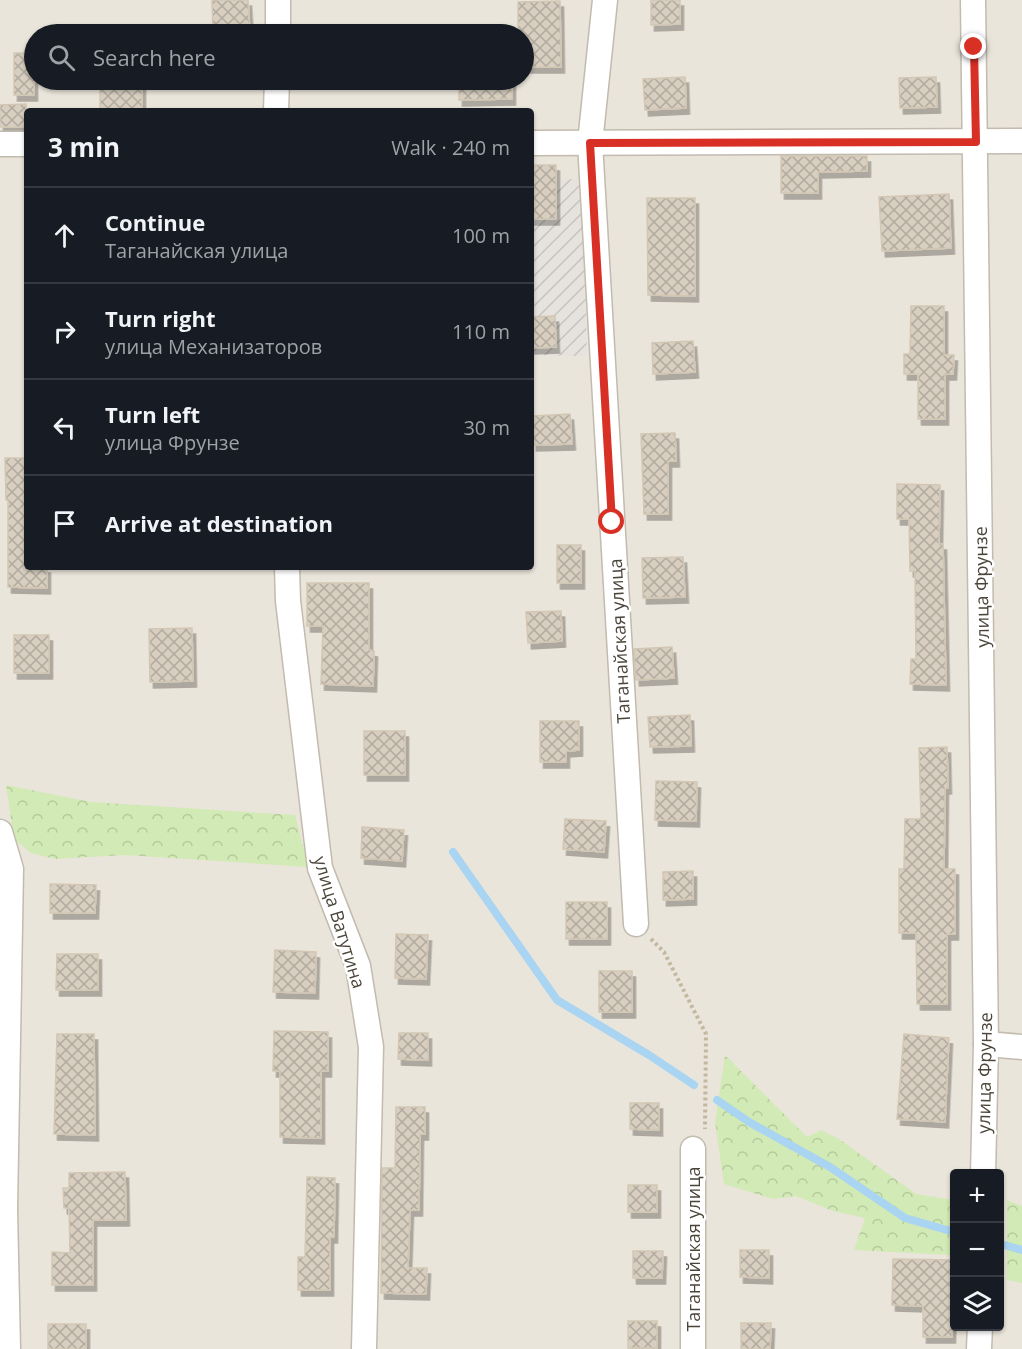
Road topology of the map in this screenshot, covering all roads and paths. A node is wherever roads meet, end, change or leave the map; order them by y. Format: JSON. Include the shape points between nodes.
{"nodes":[{"id":1,"x":278,"y":0,"type":"edge"},
{"id":2,"x":605,"y":0,"type":"edge"},
{"id":3,"x":973,"y":0,"type":"edge"},
{"id":4,"x":278,"y":24,"type":"edge"},
{"id":5,"x":277,"y":90,"type":"edge"},
{"id":6,"x":276,"y":108,"type":"edge"},
{"id":7,"x":1022,"y":141,"type":"edge"},
{"id":8,"x":976,"y":142,"type":"junction"},
{"id":9,"x":534,"y":143,"type":"edge"},
{"id":10,"x":590,"y":143,"type":"junction"},
{"id":11,"x":0,"y":144,"type":"edge"},
{"id":12,"x":24,"y":144,"type":"edge"},
{"id":13,"x":287,"y":570,"type":"edge"},
{"id":14,"x":0,"y":832,"type":"edge"},
{"id":15,"x":636,"y":924,"type":"joint"},
{"id":16,"x":986,"y":1044,"type":"junction"},
{"id":17,"x":1022,"y":1047,"type":"edge"},
{"id":18,"x":693,"y":1149,"type":"joint"},
{"id":19,"x":983,"y":1169,"type":"edge"},
{"id":20,"x":980,"y":1331,"type":"edge"},
{"id":21,"x":8,"y":1349,"type":"edge"},
{"id":22,"x":364,"y":1349,"type":"edge"},
{"id":23,"x":693,"y":1349,"type":"edge"},
{"id":24,"x":979,"y":1349,"type":"edge"}],
"edges":[{"from":1,"to":4,"type":"street"},
{"from":2,"to":10,"type":"street","name":"Таганайская улица"},
{"from":3,"to":8,"type":"street","name":"улица Фрунзе"},
{"from":5,"to":6,"type":"street"},
{"from":7,"to":8,"type":"street"},
{"from":8,"to":10,"type":"street"},
{"from":8,"to":16,"type":"street","name":"улица Фрунзе"},
{"from":9,"to":10,"type":"street"},
{"from":10,"to":15,"type":"street","name":"Таганайская улица"},
{"from":11,"to":12,"type":"street"},
{"from":13,"to":22,"type":"street","name":"улица Ватутина","via":[[320,868],[357,966],[371,1047]]},
{"from":14,"to":21,"type":"street","via":[[11,869],[5,1209]]},
{"from":15,"to":18,"type":"path","via":[[664,951],[706,1034],[704,1138]]},
{"from":16,"to":17,"type":"street"},
{"from":16,"to":19,"type":"street","name":"улица Фрунзе"},
{"from":18,"to":23,"type":"street","name":"Таганайская улица"},
{"from":20,"to":24,"type":"street"}]}
